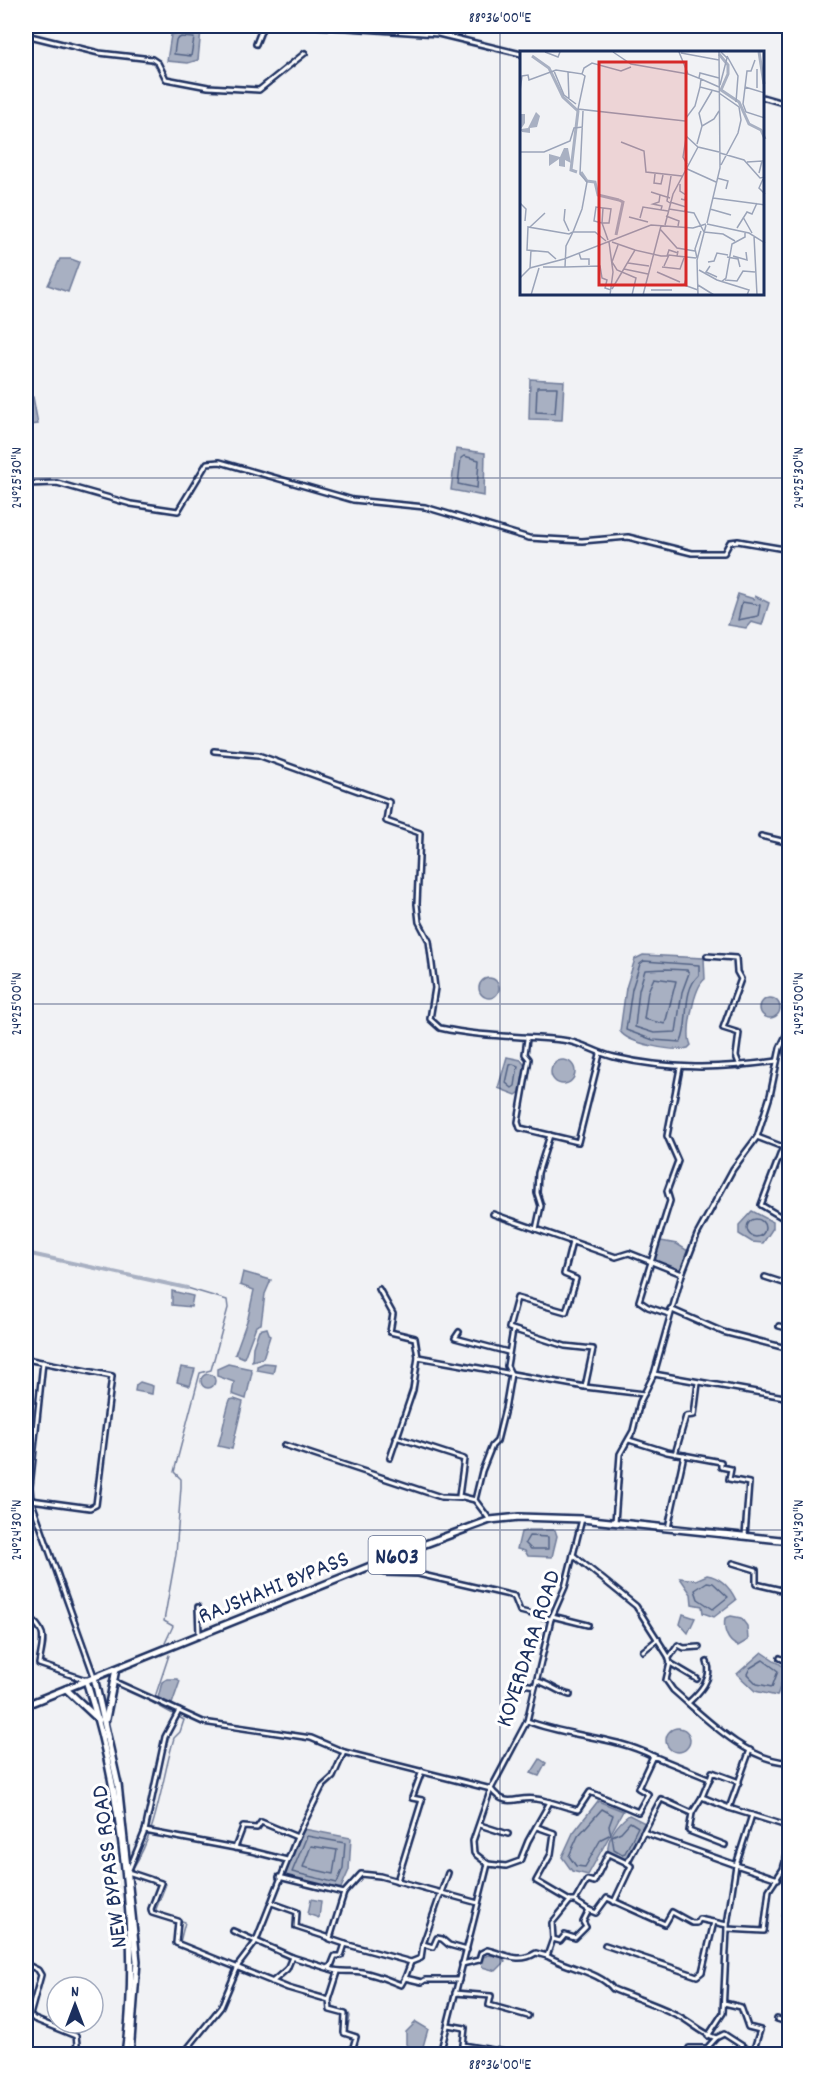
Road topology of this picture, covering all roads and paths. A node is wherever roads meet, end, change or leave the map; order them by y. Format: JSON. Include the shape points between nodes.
{"nodes":[{"id":1,"x":262,"y":26,"type":"edge"},
{"id":2,"x":317,"y":26,"type":"edge"},
{"id":3,"x":26,"y":35,"type":"edge"},
{"id":4,"x":256,"y":44,"type":"dead end"},
{"id":5,"x":305,"y":52,"type":"dead end"},
{"id":6,"x":520,"y":54,"type":"edge"},
{"id":7,"x":764,"y":98,"type":"edge"},
{"id":8,"x":789,"y":105,"type":"edge"},
{"id":9,"x":26,"y":484,"type":"edge"},
{"id":10,"x":789,"y":550,"type":"edge"},
{"id":11,"x":214,"y":751,"type":"dead end"},
{"id":12,"x":761,"y":836,"type":"dead end"},
{"id":13,"x":789,"y":843,"type":"edge"},
{"id":14,"x":789,"y":871,"type":"edge"},
{"id":15,"x":789,"y":907,"type":"edge"},
{"id":16,"x":707,"y":956,"type":"dead end"},
{"id":17,"x":789,"y":1027,"type":"edge"},
{"id":18,"x":527,"y":1039,"type":"junction"},
{"id":19,"x":600,"y":1054,"type":"junction"},
{"id":20,"x":777,"y":1061,"type":"junction"},
{"id":21,"x":740,"y":1066,"type":"junction"},
{"id":22,"x":680,"y":1068,"type":"junction"},
{"id":23,"x":550,"y":1136,"type":"junction"},
{"id":24,"x":757,"y":1137,"type":"junction"},
{"id":25,"x":493,"y":1214,"type":"dead end"},
{"id":26,"x":789,"y":1222,"type":"edge"},
{"id":27,"x":536,"y":1229,"type":"junction"},
{"id":28,"x":572,"y":1242,"type":"junction"},
{"id":29,"x":650,"y":1263,"type":"junction"},
{"id":30,"x":682,"y":1274,"type":"junction"},
{"id":31,"x":765,"y":1276,"type":"dead end"},
{"id":32,"x":789,"y":1285,"type":"edge"},
{"id":33,"x":379,"y":1289,"type":"dead end"},
{"id":34,"x":669,"y":1311,"type":"junction"},
{"id":35,"x":779,"y":1326,"type":"dead end"},
{"id":36,"x":789,"y":1329,"type":"edge"},
{"id":37,"x":513,"y":1330,"type":"junction"},
{"id":38,"x":459,"y":1332,"type":"dead end"},
{"id":39,"x":789,"y":1349,"type":"edge"},
{"id":40,"x":508,"y":1352,"type":"junction"},
{"id":41,"x":418,"y":1357,"type":"junction"},
{"id":42,"x":26,"y":1359,"type":"edge"},
{"id":43,"x":43,"y":1362,"type":"junction"},
{"id":44,"x":511,"y":1374,"type":"junction"},
{"id":45,"x":654,"y":1374,"type":"junction"},
{"id":46,"x":698,"y":1383,"type":"junction"},
{"id":47,"x":585,"y":1387,"type":"junction"},
{"id":48,"x":645,"y":1394,"type":"junction"},
{"id":49,"x":789,"y":1398,"type":"edge"},
{"id":50,"x":396,"y":1437,"type":"junction"},
{"id":51,"x":629,"y":1440,"type":"junction"},
{"id":52,"x":284,"y":1445,"type":"dead end"},
{"id":53,"x":675,"y":1454,"type":"junction"},
{"id":54,"x":684,"y":1455,"type":"junction"},
{"id":55,"x":390,"y":1458,"type":"dead end"},
{"id":56,"x":26,"y":1498,"type":"edge"},
{"id":57,"x":461,"y":1498,"type":"junction"},
{"id":58,"x":31,"y":1500,"type":"junction"},
{"id":59,"x":475,"y":1500,"type":"junction"},
{"id":60,"x":582,"y":1519,"type":"junction"},
{"id":61,"x":490,"y":1520,"type":"junction"},
{"id":62,"x":615,"y":1522,"type":"junction"},
{"id":63,"x":668,"y":1528,"type":"junction"},
{"id":64,"x":745,"y":1536,"type":"junction"},
{"id":65,"x":789,"y":1541,"type":"edge"},
{"id":66,"x":573,"y":1555,"type":"junction"},
{"id":67,"x":733,"y":1563,"type":"dead end"},
{"id":68,"x":375,"y":1564,"type":"junction"},
{"id":69,"x":789,"y":1592,"type":"edge"},
{"id":70,"x":198,"y":1607,"type":"dead end"},
{"id":71,"x":26,"y":1615,"type":"edge"},
{"id":72,"x":552,"y":1618,"type":"junction"},
{"id":73,"x":588,"y":1624,"type":"dead end"},
{"id":74,"x":199,"y":1636,"type":"junction"},
{"id":75,"x":658,"y":1639,"type":"junction"},
{"id":76,"x":699,"y":1647,"type":"dead end"},
{"id":77,"x":643,"y":1651,"type":"dead end"},
{"id":78,"x":669,"y":1658,"type":"junction"},
{"id":79,"x":780,"y":1658,"type":"dead end"},
{"id":80,"x":707,"y":1662,"type":"dead end"},
{"id":81,"x":670,"y":1663,"type":"junction"},
{"id":82,"x":789,"y":1663,"type":"edge"},
{"id":83,"x":116,"y":1669,"type":"junction"},
{"id":84,"x":94,"y":1677,"type":"junction"},
{"id":85,"x":697,"y":1679,"type":"dead end"},
{"id":86,"x":86,"y":1680,"type":"junction"},
{"id":87,"x":113,"y":1681,"type":"junction"},
{"id":88,"x":537,"y":1681,"type":"junction"},
{"id":89,"x":516,"y":1683,"type":"dead end"},
{"id":90,"x":535,"y":1686,"type":"junction"},
{"id":91,"x":66,"y":1689,"type":"junction"},
{"id":92,"x":570,"y":1695,"type":"dead end"},
{"id":93,"x":688,"y":1703,"type":"junction"},
{"id":94,"x":26,"y":1705,"type":"edge"},
{"id":95,"x":179,"y":1711,"type":"junction"},
{"id":96,"x":106,"y":1719,"type":"junction"},
{"id":97,"x":99,"y":1720,"type":"junction"},
{"id":98,"x":526,"y":1720,"type":"junction"},
{"id":99,"x":750,"y":1750,"type":"junction"},
{"id":100,"x":344,"y":1752,"type":"junction"},
{"id":101,"x":653,"y":1756,"type":"junction"},
{"id":102,"x":789,"y":1762,"type":"edge"},
{"id":103,"x":422,"y":1771,"type":"junction"},
{"id":104,"x":710,"y":1779,"type":"junction"},
{"id":105,"x":739,"y":1782,"type":"junction"},
{"id":106,"x":492,"y":1789,"type":"junction"},
{"id":107,"x":702,"y":1797,"type":"junction"},
{"id":108,"x":549,"y":1802,"type":"junction"},
{"id":109,"x":729,"y":1808,"type":"junction"},
{"id":110,"x":692,"y":1813,"type":"junction"},
{"id":111,"x":752,"y":1815,"type":"junction"},
{"id":112,"x":480,"y":1825,"type":"junction"},
{"id":113,"x":537,"y":1827,"type":"junction"},
{"id":114,"x":789,"y":1827,"type":"edge"},
{"id":115,"x":145,"y":1831,"type":"junction"},
{"id":116,"x":643,"y":1832,"type":"junction"},
{"id":117,"x":508,"y":1834,"type":"dead end"},
{"id":118,"x":297,"y":1838,"type":"junction"},
{"id":119,"x":789,"y":1843,"type":"edge"},
{"id":120,"x":725,"y":1845,"type":"dead end"},
{"id":121,"x":235,"y":1848,"type":"junction"},
{"id":122,"x":287,"y":1860,"type":"junction"},
{"id":123,"x":627,"y":1863,"type":"junction"},
{"id":124,"x":488,"y":1864,"type":"junction"},
{"id":125,"x":736,"y":1865,"type":"junction"},
{"id":126,"x":128,"y":1872,"type":"junction"},
{"id":127,"x":448,"y":1873,"type":"dead end"},
{"id":128,"x":279,"y":1877,"type":"junction"},
{"id":129,"x":778,"y":1880,"type":"junction"},
{"id":130,"x":397,"y":1881,"type":"junction"},
{"id":131,"x":344,"y":1893,"type":"junction"},
{"id":132,"x":442,"y":1893,"type":"junction"},
{"id":133,"x":573,"y":1901,"type":"junction"},
{"id":134,"x":614,"y":1902,"type":"junction"},
{"id":135,"x":272,"y":1903,"type":"junction"},
{"id":136,"x":478,"y":1903,"type":"junction"},
{"id":137,"x":589,"y":1910,"type":"junction"},
{"id":138,"x":714,"y":1922,"type":"junction"},
{"id":139,"x":727,"y":1927,"type":"junction"},
{"id":140,"x":233,"y":1931,"type":"dead end"},
{"id":141,"x":330,"y":1938,"type":"junction"},
{"id":142,"x":553,"y":1939,"type":"junction"},
{"id":143,"x":255,"y":1943,"type":"junction"},
{"id":144,"x":345,"y":1944,"type":"junction"},
{"id":145,"x":423,"y":1944,"type":"junction"},
{"id":146,"x":605,"y":1946,"type":"dead end"},
{"id":147,"x":467,"y":1950,"type":"junction"},
{"id":148,"x":548,"y":1956,"type":"junction"},
{"id":149,"x":292,"y":1957,"type":"junction"},
{"id":150,"x":411,"y":1962,"type":"junction"},
{"id":151,"x":26,"y":1964,"type":"edge"},
{"id":152,"x":462,"y":1964,"type":"junction"},
{"id":153,"x":331,"y":1965,"type":"junction"},
{"id":154,"x":238,"y":1966,"type":"junction"},
{"id":155,"x":338,"y":1972,"type":"junction"},
{"id":156,"x":405,"y":1978,"type":"junction"},
{"id":157,"x":459,"y":1980,"type":"junction"},
{"id":158,"x":272,"y":1982,"type":"junction"},
{"id":159,"x":455,"y":1993,"type":"junction"},
{"id":160,"x":329,"y":2000,"type":"junction"},
{"id":161,"x":724,"y":2003,"type":"junction"},
{"id":162,"x":528,"y":2016,"type":"dead end"},
{"id":163,"x":777,"y":2019,"type":"dead end"},
{"id":164,"x":789,"y":2022,"type":"edge"},
{"id":165,"x":448,"y":2025,"type":"junction"},
{"id":166,"x":708,"y":2036,"type":"junction"},
{"id":167,"x":716,"y":2038,"type":"junction"},
{"id":168,"x":754,"y":2053,"type":"edge"},
{"id":169,"x":516,"y":2054,"type":"edge"},
{"id":170,"x":74,"y":2055,"type":"edge"},
{"id":171,"x":125,"y":2055,"type":"edge"},
{"id":172,"x":130,"y":2055,"type":"edge"},
{"id":173,"x":183,"y":2055,"type":"edge"},
{"id":174,"x":351,"y":2055,"type":"edge"},
{"id":175,"x":440,"y":2055,"type":"edge"},
{"id":176,"x":687,"y":2055,"type":"edge"}],
"edges":[{"from":1,"to":4,"type":"street"},
{"from":2,"to":6,"type":"street","via":[[438,34]]},
{"from":3,"to":5,"type":"street","via":[[99,53],[152,59],[166,80],[208,87],[259,90]]},
{"from":7,"to":8,"type":"street"},
{"from":9,"to":10,"type":"street","via":[[57,483],[131,504],[177,511],[207,463],[220,462],[353,500],[425,507],[529,538],[582,541],[628,537],[717,555],[724,553],[730,542],[738,541]]},
{"from":11,"to":18,"type":"street","via":[[258,756],[389,802],[386,821],[420,832],[417,904],[419,922],[429,941],[435,988],[430,1019],[440,1028],[459,1032]]},
{"from":12,"to":13,"type":"street"},
{"from":14,"to":15,"type":"street"},
{"from":16,"to":21,"type":"street","via":[[736,958],[741,979],[723,1028],[739,1033],[736,1056]]},
{"from":17,"to":20,"type":"street"},
{"from":18,"to":19,"type":"street","via":[[584,1044]]},
{"from":18,"to":23,"type":"street","via":[[525,1054],[529,1059],[518,1122],[520,1128]]},
{"from":19,"to":22,"type":"street"},
{"from":19,"to":23,"type":"street","via":[[578,1142]]},
{"from":20,"to":21,"type":"street"},
{"from":20,"to":24,"type":"street"},
{"from":21,"to":22,"type":"street"},
{"from":22,"to":29,"type":"street","via":[[667,1136],[678,1161],[667,1191],[670,1202]]},
{"from":23,"to":27,"type":"street","via":[[538,1173],[541,1206]]},
{"from":24,"to":26,"type":"street","via":[[783,1147],[761,1205]]},
{"from":24,"to":30,"type":"street","via":[[733,1169],[697,1235]]},
{"from":25,"to":27,"type":"street"},
{"from":27,"to":28,"type":"street"},
{"from":28,"to":29,"type":"street","via":[[616,1257],[629,1253]]},
{"from":28,"to":37,"type":"street","via":[[564,1274],[576,1279],[566,1312],[518,1298],[509,1328]]},
{"from":29,"to":30,"type":"street"},
{"from":29,"to":34,"type":"street","via":[[639,1301]]},
{"from":30,"to":34,"type":"street"},
{"from":31,"to":32,"type":"street"},
{"from":33,"to":41,"type":"street","via":[[393,1314],[390,1332],[415,1338]]},
{"from":34,"to":39,"type":"street","via":[[732,1336]]},
{"from":34,"to":45,"type":"street"},
{"from":35,"to":36,"type":"street"},
{"from":37,"to":40,"type":"street"},
{"from":37,"to":47,"type":"street","via":[[593,1350]]},
{"from":38,"to":40,"type":"street","via":[[455,1338]]},
{"from":40,"to":44,"type":"street"},
{"from":41,"to":44,"type":"street"},
{"from":41,"to":50,"type":"street","via":[[413,1390]]},
{"from":42,"to":43,"type":"street"},
{"from":43,"to":58,"type":"street"},
{"from":43,"to":58,"type":"street","via":[[112,1376],[96,1504],[90,1509]]},
{"from":44,"to":47,"type":"street"},
{"from":44,"to":59,"type":"street","via":[[497,1441]]},
{"from":45,"to":46,"type":"street"},
{"from":45,"to":48,"type":"street"},
{"from":46,"to":49,"type":"street"},
{"from":46,"to":53,"type":"street","via":[[694,1415],[686,1416]]},
{"from":47,"to":48,"type":"street"},
{"from":48,"to":51,"type":"street"},
{"from":50,"to":55,"type":"street"},
{"from":50,"to":57,"type":"street","via":[[464,1459]]},
{"from":51,"to":53,"type":"street"},
{"from":51,"to":62,"type":"street","via":[[617,1467]]},
{"from":52,"to":57,"type":"street","via":[[441,1497]]},
{"from":53,"to":54,"type":"street"},
{"from":54,"to":63,"type":"street"},
{"from":54,"to":64,"type":"street","via":[[721,1462],[721,1467],[731,1469],[729,1479],[749,1483]]},
{"from":56,"to":58,"type":"street"},
{"from":57,"to":59,"type":"street"},
{"from":58,"to":84,"type":"street"},
{"from":59,"to":61,"type":"street"},
{"from":60,"to":61,"type":"main road","name":"RAJSHAHI BYPASS","number":"N603","via":[[519,1516]]},
{"from":60,"to":62,"type":"main road","name":"RAJSHAHI BYPASS","number":"N603"},
{"from":60,"to":66,"type":"street","name":"KOYERDARA ROAD"},
{"from":61,"to":68,"type":"main road","name":"RAJSHAHI BYPASS","number":"N603"},
{"from":62,"to":63,"type":"main road","name":"RAJSHAHI BYPASS","number":"N603"},
{"from":63,"to":64,"type":"main road","name":"RAJSHAHI BYPASS","number":"N603"},
{"from":64,"to":65,"type":"main road","name":"RAJSHAHI BYPASS","number":"N603"},
{"from":66,"to":72,"type":"street","name":"KOYERDARA ROAD"},
{"from":66,"to":75,"type":"street","via":[[633,1603]]},
{"from":67,"to":69,"type":"street","via":[[756,1570],[756,1584]]},
{"from":68,"to":72,"type":"street","via":[[384,1573],[418,1574],[514,1596],[520,1611]]},
{"from":68,"to":74,"type":"main road","name":"RAJSHAHI BYPASS","number":"N603"},
{"from":70,"to":74,"type":"street"},
{"from":71,"to":86,"type":"street","via":[[44,1635],[39,1664]]},
{"from":72,"to":73,"type":"street"},
{"from":72,"to":88,"type":"street","name":"KOYERDARA ROAD"},
{"from":74,"to":83,"type":"main road","name":"RAJSHAHI BYPASS","number":"N603"},
{"from":75,"to":77,"type":"street"},
{"from":75,"to":78,"type":"street"},
{"from":76,"to":78,"type":"street","via":[[678,1646]]},
{"from":78,"to":81,"type":"street"},
{"from":79,"to":82,"type":"street"},
{"from":80,"to":93,"type":"street","via":[[708,1679]]},
{"from":81,"to":85,"type":"street"},
{"from":81,"to":93,"type":"street","via":[[667,1683]]},
{"from":83,"to":84,"type":"main road","name":"RAJSHAHI BYPASS","number":"N603"},
{"from":83,"to":87,"type":"main road"},
{"from":84,"to":86,"type":"main road","name":"RAJSHAHI BYPASS","number":"N603"},
{"from":84,"to":96,"type":"main road","name":"NEW BYPASS ROAD"},
{"from":86,"to":91,"type":"main road","name":"RAJSHAHI BYPASS","number":"N603"},
{"from":86,"to":97,"type":"main road"},
{"from":87,"to":95,"type":"street"},
{"from":87,"to":96,"type":"main road"},
{"from":88,"to":90,"type":"street","name":"KOYERDARA ROAD"},
{"from":88,"to":92,"type":"street"},
{"from":89,"to":90,"type":"street"},
{"from":90,"to":98,"type":"street","name":"KOYERDARA ROAD"},
{"from":91,"to":94,"type":"main road","name":"RAJSHAHI BYPASS","number":"N603"},
{"from":91,"to":97,"type":"main road"},
{"from":93,"to":99,"type":"street"},
{"from":95,"to":100,"type":"street","via":[[203,1722],[311,1738]]},
{"from":95,"to":115,"type":"street","via":[[165,1737]]},
{"from":96,"to":126,"type":"main road","name":"NEW BYPASS ROAD"},
{"from":97,"to":171,"type":"main road","via":[[119,1827],[131,1964]]},
{"from":98,"to":101,"type":"street","via":[[582,1737],[632,1746]]},
{"from":98,"to":106,"type":"street","name":"KOYERDARA ROAD"},
{"from":99,"to":102,"type":"street"},
{"from":99,"to":105,"type":"street"},
{"from":100,"to":103,"type":"street"},
{"from":100,"to":118,"type":"street"},
{"from":101,"to":104,"type":"street"},
{"from":101,"to":108,"type":"street","via":[[638,1788],[648,1794],[638,1812],[590,1792],[578,1810]]},
{"from":103,"to":106,"type":"street"},
{"from":103,"to":130,"type":"street","via":[[412,1798],[422,1800]]},
{"from":104,"to":105,"type":"street","via":[[712,1772]]},
{"from":104,"to":107,"type":"street"},
{"from":105,"to":109,"type":"street"},
{"from":106,"to":108,"type":"street","via":[[498,1797],[511,1802],[533,1798]]},
{"from":106,"to":112,"type":"street","name":"KOYERDARA ROAD"},
{"from":107,"to":109,"type":"street"},
{"from":107,"to":110,"type":"street"},
{"from":108,"to":113,"type":"street"},
{"from":109,"to":111,"type":"street"},
{"from":110,"to":116,"type":"street","via":[[661,1799]]},
{"from":110,"to":120,"type":"street","via":[[689,1831]]},
{"from":111,"to":114,"type":"street"},
{"from":111,"to":125,"type":"street"},
{"from":112,"to":117,"type":"street"},
{"from":112,"to":124,"type":"street","name":"KOYERDARA ROAD","via":[[472,1848]]},
{"from":113,"to":124,"type":"street","via":[[520,1861],[506,1866]]},
{"from":113,"to":133,"type":"street","via":[[554,1833],[551,1854],[536,1881]]},
{"from":115,"to":121,"type":"street"},
{"from":115,"to":126,"type":"street"},
{"from":116,"to":123,"type":"street"},
{"from":116,"to":125,"type":"street"},
{"from":118,"to":121,"type":"street","via":[[261,1822],[257,1828],[243,1827]]},
{"from":118,"to":122,"type":"street"},
{"from":119,"to":129,"type":"street"},
{"from":121,"to":122,"type":"street"},
{"from":122,"to":128,"type":"street"},
{"from":123,"to":133,"type":"street","via":[[608,1854],[594,1882],[587,1880]]},
{"from":123,"to":134,"type":"street","via":[[631,1866]]},
{"from":124,"to":136,"type":"street"},
{"from":125,"to":129,"type":"street"},
{"from":125,"to":139,"type":"street"},
{"from":126,"to":154,"type":"street","via":[[161,1883],[152,1913],[178,1921],[176,1943]]},
{"from":126,"to":172,"type":"main road","name":"NEW BYPASS ROAD","via":[[137,1961]]},
{"from":127,"to":132,"type":"street"},
{"from":128,"to":131,"type":"street"},
{"from":128,"to":135,"type":"street"},
{"from":129,"to":139,"type":"street","via":[[769,1890],[764,1930]]},
{"from":130,"to":131,"type":"street","via":[[361,1874]]},
{"from":130,"to":132,"type":"street"},
{"from":131,"to":141,"type":"street"},
{"from":132,"to":136,"type":"street"},
{"from":132,"to":145,"type":"street"},
{"from":133,"to":137,"type":"street"},
{"from":133,"to":142,"type":"street","via":[[552,1923]]},
{"from":134,"to":137,"type":"street","via":[[607,1898],[596,1913]]},
{"from":134,"to":138,"type":"street","via":[[665,1924],[672,1912],[692,1923],[699,1919]]},
{"from":135,"to":141,"type":"street","via":[[297,1912],[296,1927]]},
{"from":135,"to":143,"type":"street"},
{"from":136,"to":147,"type":"street"},
{"from":137,"to":142,"type":"street","via":[[583,1922],[586,1927],[575,1938],[565,1935],[560,1941]]},
{"from":138,"to":139,"type":"street"},
{"from":138,"to":146,"type":"street","via":[[702,1972],[697,1976]]},
{"from":139,"to":161,"type":"street"},
{"from":140,"to":143,"type":"street"},
{"from":141,"to":144,"type":"street"},
{"from":142,"to":148,"type":"street"},
{"from":143,"to":149,"type":"street"},
{"from":143,"to":154,"type":"street"},
{"from":144,"to":150,"type":"street"},
{"from":144,"to":153,"type":"street","via":[[341,1956],[335,1956]]},
{"from":145,"to":147,"type":"street","via":[[433,1947],[437,1938]]},
{"from":145,"to":150,"type":"street","via":[[422,1958]]},
{"from":147,"to":152,"type":"street"},
{"from":148,"to":152,"type":"street","via":[[536,1953],[513,1959],[487,1950],[479,1960]]},
{"from":148,"to":166,"type":"street","via":[[676,2015]]},
{"from":149,"to":153,"type":"street","via":[[327,1968]]},
{"from":149,"to":158,"type":"street","via":[[287,1969]]},
{"from":150,"to":156,"type":"street"},
{"from":151,"to":170,"type":"street","via":[[41,1975],[30,2015],[76,2036]]},
{"from":152,"to":157,"type":"street"},
{"from":153,"to":155,"type":"street","via":[[330,1969]]},
{"from":154,"to":158,"type":"street"},
{"from":154,"to":173,"type":"street","via":[[220,2007]]},
{"from":155,"to":156,"type":"street","via":[[360,1971],[401,1985]]},
{"from":155,"to":160,"type":"street"},
{"from":156,"to":157,"type":"street","via":[[422,1982]]},
{"from":157,"to":159,"type":"street"},
{"from":158,"to":160,"type":"street"},
{"from":159,"to":162,"type":"street","via":[[491,1996],[489,2005]]},
{"from":159,"to":165,"type":"street"},
{"from":160,"to":174,"type":"street","via":[[330,2010],[345,2014],[344,2033],[356,2037]]},
{"from":161,"to":166,"type":"street","via":[[723,2013]]},
{"from":161,"to":168,"type":"street","via":[[741,2007],[748,2027],[760,2030]]},
{"from":163,"to":164,"type":"street"},
{"from":165,"to":169,"type":"street","via":[[465,2028],[463,2045]]},
{"from":165,"to":175,"type":"street"},
{"from":166,"to":167,"type":"street"},
{"from":167,"to":168,"type":"street","via":[[724,2034]]},
{"from":167,"to":176,"type":"street","via":[[708,2048],[689,2048]]}]}
